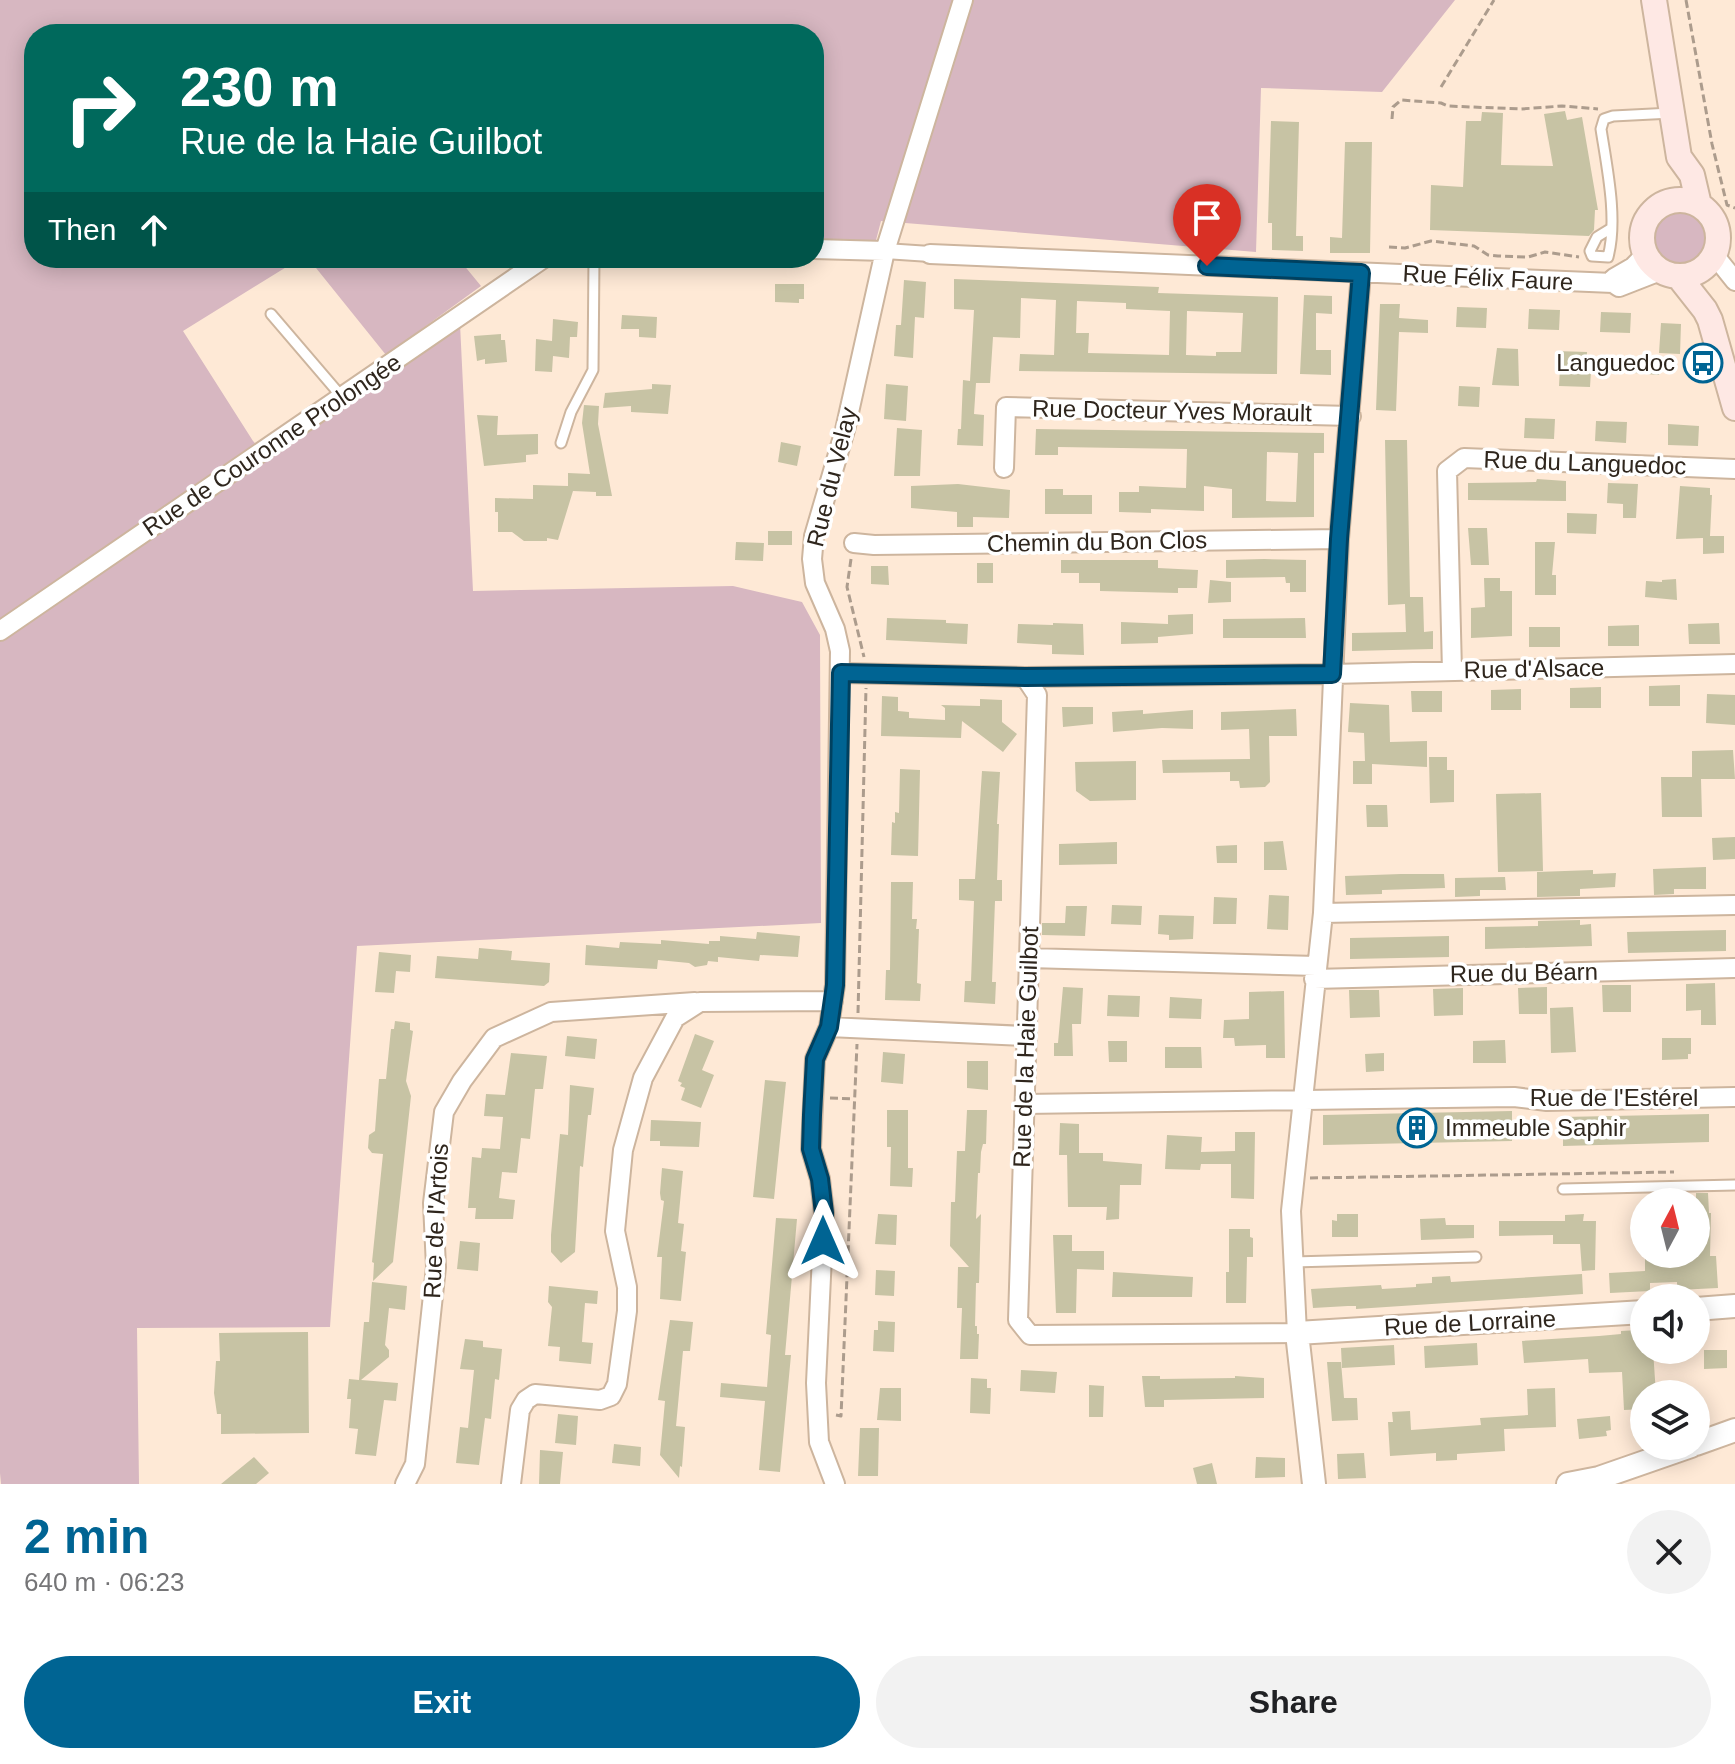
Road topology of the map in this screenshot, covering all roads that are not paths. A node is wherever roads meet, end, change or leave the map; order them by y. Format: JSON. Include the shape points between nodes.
{"nodes":[{"id":1,"x":963,"y":0,"type":"edge"},
{"id":2,"x":1654,"y":0,"type":"edge"},
{"id":3,"x":1672,"y":113,"type":"junction"},
{"id":4,"x":1679,"y":157,"type":"junction"},
{"id":5,"x":1666,"y":203,"type":"junction"},
{"id":6,"x":1699,"y":205,"type":"junction"},
{"id":7,"x":1610,"y":229,"type":"junction"},
{"id":8,"x":824,"y":249,"type":"edge"},
{"id":9,"x":885,"y":251,"type":"junction"},
{"id":10,"x":930,"y":254,"type":"joint"},
{"id":11,"x":1712,"y":260,"type":"junction"},
{"id":12,"x":1662,"y":267,"type":"junction"},
{"id":13,"x":529,"y":268,"type":"edge"},
{"id":14,"x":594,"y":268,"type":"edge"},
{"id":15,"x":1361,"y":273,"type":"junction"},
{"id":16,"x":1735,"y":281,"type":"edge"},
{"id":17,"x":1705,"y":310,"type":"junction"},
{"id":18,"x":271,"y":314,"type":"dead end"},
{"id":19,"x":342,"y":397,"type":"junction"},
{"id":20,"x":1735,"y":408,"type":"edge"},
{"id":21,"x":1351,"y":416,"type":"junction"},
{"id":22,"x":561,"y":443,"type":"dead end"},
{"id":23,"x":1004,"y":468,"type":"dead end"},
{"id":24,"x":1735,"y":469,"type":"edge"},
{"id":25,"x":1339,"y":539,"type":"junction"},
{"id":26,"x":854,"y":543,"type":"road end"},
{"id":27,"x":0,"y":631,"type":"edge"},
{"id":28,"x":1735,"y":664,"type":"edge"},
{"id":29,"x":1452,"y":671,"type":"junction"},
{"id":30,"x":841,"y":673,"type":"junction"},
{"id":31,"x":1332,"y":674,"type":"junction"},
{"id":32,"x":1025,"y":677,"type":"junction"},
{"id":33,"x":1735,"y":905,"type":"edge"},
{"id":34,"x":1323,"y":913,"type":"junction"},
{"id":35,"x":1029,"y":958,"type":"junction"},
{"id":36,"x":1735,"y":968,"type":"edge"},
{"id":37,"x":1315,"y":972,"type":"junction"},
{"id":38,"x":833,"y":1001,"type":"junction"},
{"id":39,"x":700,"y":1002,"type":"junction"},
{"id":40,"x":829,"y":1027,"type":"junction"},
{"id":41,"x":1026,"y":1036,"type":"junction"},
{"id":42,"x":1735,"y":1097,"type":"edge"},
{"id":43,"x":1301,"y":1099,"type":"junction"},
{"id":44,"x":1024,"y":1104,"type":"junction"},
{"id":45,"x":1735,"y":1185,"type":"edge"},
{"id":46,"x":1563,"y":1189,"type":"dead end"},
{"id":47,"x":1476,"y":1257,"type":"dead end"},
{"id":48,"x":1293,"y":1262,"type":"junction"},
{"id":49,"x":1735,"y":1306,"type":"edge"},
{"id":50,"x":1710,"y":1308,"type":"edge"},
{"id":51,"x":1630,"y":1313,"type":"edge"},
{"id":52,"x":1297,"y":1333,"type":"junction"},
{"id":53,"x":1735,"y":1430,"type":"edge"},
{"id":54,"x":1710,"y":1439,"type":"edge"},
{"id":55,"x":1650,"y":1460,"type":"edge"},
{"id":56,"x":405,"y":1484,"type":"edge"},
{"id":57,"x":511,"y":1484,"type":"edge"},
{"id":58,"x":835,"y":1484,"type":"edge"},
{"id":59,"x":1314,"y":1484,"type":"edge"},
{"id":60,"x":1568,"y":1484,"type":"edge"}],
"edges":[{"from":1,"to":9,"type":"street","name":"Rue du Velay"},
{"from":2,"to":3,"type":"main road"},
{"from":3,"to":4,"type":"main road"},
{"from":3,"to":7,"type":"lane","via":[[1604,119]]},
{"from":4,"to":5,"type":"main road"},
{"from":4,"to":6,"type":"main road","via":[[1692,175]]},
{"from":5,"to":6,"type":"main road","via":[[1683,200]]},
{"from":5,"to":12,"type":"main road","via":[[1655,209],[1642,236]]},
{"from":6,"to":11,"type":"main road","via":[[1717,228]]},
{"from":7,"to":7,"type":"lane","via":[[1608,257],[1599,258],[1591,253],[1592,245]]},
{"from":8,"to":9,"type":"street"},
{"from":9,"to":10,"type":"street"},
{"from":9,"to":30,"type":"street","name":"Rue du Velay","via":[[845,430],[814,536],[815,583],[835,629]]},
{"from":10,"to":15,"type":"street","name":"Rue Félix Faure"},
{"from":11,"to":12,"type":"main road","via":[[1696,273]]},
{"from":11,"to":16,"type":"street"},
{"from":11,"to":17,"type":"main road"},
{"from":12,"to":15,"type":"street","name":"Rue Félix Faure","via":[[1633,267],[1613,283]]},
{"from":12,"to":17,"type":"main road"},
{"from":13,"to":19,"type":"street","name":"Rue de Couronne Prolongée"},
{"from":14,"to":22,"type":"lane","via":[[593,370]]},
{"from":15,"to":21,"type":"street"},
{"from":17,"to":20,"type":"main road"},
{"from":18,"to":19,"type":"lane"},
{"from":19,"to":27,"type":"street","name":"Rue de Couronne Prolongée"},
{"from":21,"to":23,"type":"street","name":"Rue Docteur Yves Morault","via":[[1006,407]]},
{"from":21,"to":25,"type":"street"},
{"from":24,"to":29,"type":"street","name":"Rue du Languedoc","via":[[1464,458],[1447,471]]},
{"from":25,"to":26,"type":"street","name":"Chemin du Bon Clos"},
{"from":25,"to":31,"type":"street"},
{"from":28,"to":29,"type":"street","name":"Rue d'Alsace"},
{"from":29,"to":31,"type":"street","name":"Rue d'Alsace"},
{"from":30,"to":32,"type":"street"},
{"from":30,"to":38,"type":"street","name":"Rue du Velay"},
{"from":31,"to":32,"type":"street","name":"Rue d'Alsace"},
{"from":31,"to":34,"type":"street"},
{"from":32,"to":35,"type":"street","name":"Rue de la Haie Guilbot","via":[[1037,695]]},
{"from":33,"to":34,"type":"street"},
{"from":34,"to":37,"type":"street"},
{"from":35,"to":37,"type":"street","name":"Rue du Béarn"},
{"from":35,"to":41,"type":"street","name":"Rue de la Haie Guilbot"},
{"from":36,"to":37,"type":"street","name":"Rue du Béarn"},
{"from":37,"to":43,"type":"street"},
{"from":38,"to":39,"type":"street","name":"Rue de l'Artois"},
{"from":38,"to":40,"type":"street","name":"Rue du Velay"},
{"from":39,"to":56,"type":"street","name":"Rue de l'Artois","via":[[551,1012],[494,1038],[462,1081],[444,1112],[433,1203],[436,1267],[415,1464]]},
{"from":39,"to":57,"type":"street","via":[[675,1018],[643,1078],[623,1150],[615,1231],[627,1311],[617,1384],[611,1396],[600,1400],[535,1394],[526,1400],[520,1410]]},
{"from":40,"to":41,"type":"street"},
{"from":40,"to":58,"type":"street","name":"Rue du Velay","via":[[815,1059],[811,1149],[824,1213],[816,1383],[819,1442]]},
{"from":41,"to":44,"type":"street","name":"Rue de la Haie Guilbot"},
{"from":42,"to":43,"type":"street","name":"Rue de l'Estérel"},
{"from":43,"to":44,"type":"street","name":"Rue de l'Estérel"},
{"from":43,"to":48,"type":"street","via":[[1291,1211]]},
{"from":44,"to":52,"type":"street","name":"Rue de la Haie Guilbot","via":[[1018,1320],[1030,1335]]},
{"from":45,"to":46,"type":"lane"},
{"from":47,"to":48,"type":"lane"},
{"from":48,"to":52,"type":"street"},
{"from":49,"to":50,"type":"street"},
{"from":51,"to":52,"type":"street","name":"Rue de Lorraine"},
{"from":52,"to":59,"type":"street"},
{"from":53,"to":54,"type":"street"},
{"from":55,"to":60,"type":"street"}]}
